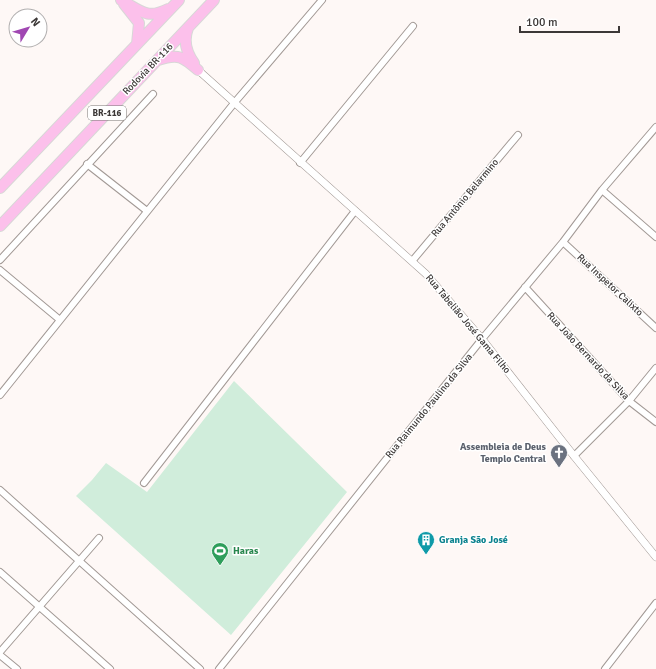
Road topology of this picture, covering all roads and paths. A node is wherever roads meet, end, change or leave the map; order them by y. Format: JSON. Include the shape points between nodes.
{"nodes":[{"id":1,"x":121,"y":0,"type":"edge"},
{"id":2,"x":214,"y":0,"type":"edge"},
{"id":3,"x":322,"y":0,"type":"edge"},
{"id":4,"x":176,"y":3,"type":"edge"},
{"id":5,"x":413,"y":26,"type":"dead end"},
{"id":6,"x":188,"y":28,"type":"junction"},
{"id":7,"x":137,"y":44,"type":"junction"},
{"id":8,"x":157,"y":60,"type":"junction"},
{"id":9,"x":198,"y":70,"type":"junction"},
{"id":10,"x":153,"y":94,"type":"dead end"},
{"id":11,"x":235,"y":102,"type":"junction"},
{"id":12,"x":656,"y":127,"type":"edge"},
{"id":13,"x":518,"y":135,"type":"dead end"},
{"id":14,"x":300,"y":163,"type":"junction"},
{"id":15,"x":87,"y":164,"type":"junction"},
{"id":16,"x":0,"y":188,"type":"edge"},
{"id":17,"x":602,"y":190,"type":"junction"},
{"id":18,"x":147,"y":211,"type":"junction"},
{"id":19,"x":355,"y":211,"type":"junction"},
{"id":20,"x":0,"y":226,"type":"edge"},
{"id":21,"x":656,"y":237,"type":"edge"},
{"id":22,"x":563,"y":242,"type":"junction"},
{"id":23,"x":0,"y":260,"type":"edge"},
{"id":24,"x":413,"y":260,"type":"junction"},
{"id":25,"x":0,"y":270,"type":"edge"},
{"id":26,"x":524,"y":287,"type":"junction"},
{"id":27,"x":60,"y":320,"type":"junction"},
{"id":28,"x":656,"y":328,"type":"edge"},
{"id":29,"x":482,"y":339,"type":"junction"},
{"id":30,"x":656,"y":368,"type":"edge"},
{"id":31,"x":0,"y":395,"type":"edge"},
{"id":32,"x":629,"y":401,"type":"junction"},
{"id":33,"x":656,"y":422,"type":"edge"},
{"id":34,"x":574,"y":456,"type":"junction"},
{"id":35,"x":144,"y":483,"type":"dead end"},
{"id":36,"x":0,"y":490,"type":"edge"},
{"id":37,"x":98,"y":538,"type":"dead end"},
{"id":38,"x":656,"y":557,"type":"edge"},
{"id":39,"x":79,"y":561,"type":"junction"},
{"id":40,"x":0,"y":572,"type":"edge"},
{"id":41,"x":656,"y":603,"type":"edge"},
{"id":42,"x":38,"y":606,"type":"junction"},
{"id":43,"x":0,"y":653,"type":"edge"},
{"id":44,"x":17,"y":669,"type":"edge"},
{"id":45,"x":110,"y":669,"type":"edge"},
{"id":46,"x":200,"y":669,"type":"edge"},
{"id":47,"x":219,"y":669,"type":"edge"},
{"id":48,"x":605,"y":669,"type":"edge"}],
"edges":[{"from":1,"to":4,"type":"highway","via":[[149,15],[156,15]]},
{"from":1,"to":7,"type":"highway","via":[[138,19],[140,27]]},
{"from":2,"to":6,"type":"highway","name":"Rodovia BR-116","number":"BR-116"},
{"from":3,"to":11,"type":"street"},
{"from":4,"to":7,"type":"highway","number":"BR-116"},
{"from":5,"to":14,"type":"street"},
{"from":6,"to":8,"type":"highway","name":"Rodovia BR-116","number":"BR-116"},
{"from":6,"to":9,"type":"highway","via":[[185,41],[187,52]]},
{"from":7,"to":16,"type":"highway","number":"BR-116"},
{"from":8,"to":9,"type":"highway","via":[[180,56]]},
{"from":8,"to":20,"type":"highway","name":"Rodovia BR-116","number":"BR-116"},
{"from":9,"to":11,"type":"street","name":"Rua Tabelião José Gama Filho"},
{"from":10,"to":15,"type":"street"},
{"from":11,"to":14,"type":"street","name":"Rua Tabelião José Gama Filho"},
{"from":11,"to":18,"type":"street"},
{"from":12,"to":17,"type":"street","name":"Rua Raimundo Paulino da Silva"},
{"from":13,"to":24,"type":"street","name":"Rua Antônio Belarmino"},
{"from":14,"to":19,"type":"street","name":"Rua Tabelião José Gama Filho"},
{"from":15,"to":18,"type":"street"},
{"from":15,"to":23,"type":"street"},
{"from":17,"to":21,"type":"street"},
{"from":17,"to":22,"type":"street","name":"Rua Raimundo Paulino da Silva"},
{"from":18,"to":27,"type":"street"},
{"from":19,"to":24,"type":"street","name":"Rua Tabelião José Gama Filho"},
{"from":19,"to":35,"type":"street"},
{"from":22,"to":26,"type":"street","name":"Rua Raimundo Paulino da Silva"},
{"from":22,"to":28,"type":"street","name":"Rua Inspetor Calixto"},
{"from":24,"to":29,"type":"street","name":"Rua Tabelião José Gama Filho"},
{"from":25,"to":27,"type":"street"},
{"from":26,"to":29,"type":"street","name":"Rua Raimundo Paulino da Silva"},
{"from":26,"to":32,"type":"street","name":"Rua João Bernardo da Silva"},
{"from":27,"to":31,"type":"street"},
{"from":29,"to":34,"type":"street","name":"Rua Tabelião José Gama Filho"},
{"from":29,"to":47,"type":"street","name":"Rua Raimundo Paulino da Silva"},
{"from":30,"to":32,"type":"street"},
{"from":32,"to":33,"type":"street","name":"Rua João Bernardo da Silva"},
{"from":32,"to":34,"type":"street"},
{"from":34,"to":38,"type":"street","name":"Rua Tabelião José Gama Filho"},
{"from":36,"to":39,"type":"street"},
{"from":37,"to":39,"type":"street"},
{"from":39,"to":42,"type":"street"},
{"from":39,"to":46,"type":"street"},
{"from":40,"to":42,"type":"street"},
{"from":41,"to":48,"type":"street"},
{"from":42,"to":43,"type":"street"},
{"from":42,"to":45,"type":"street"},
{"from":43,"to":44,"type":"street"}]}
